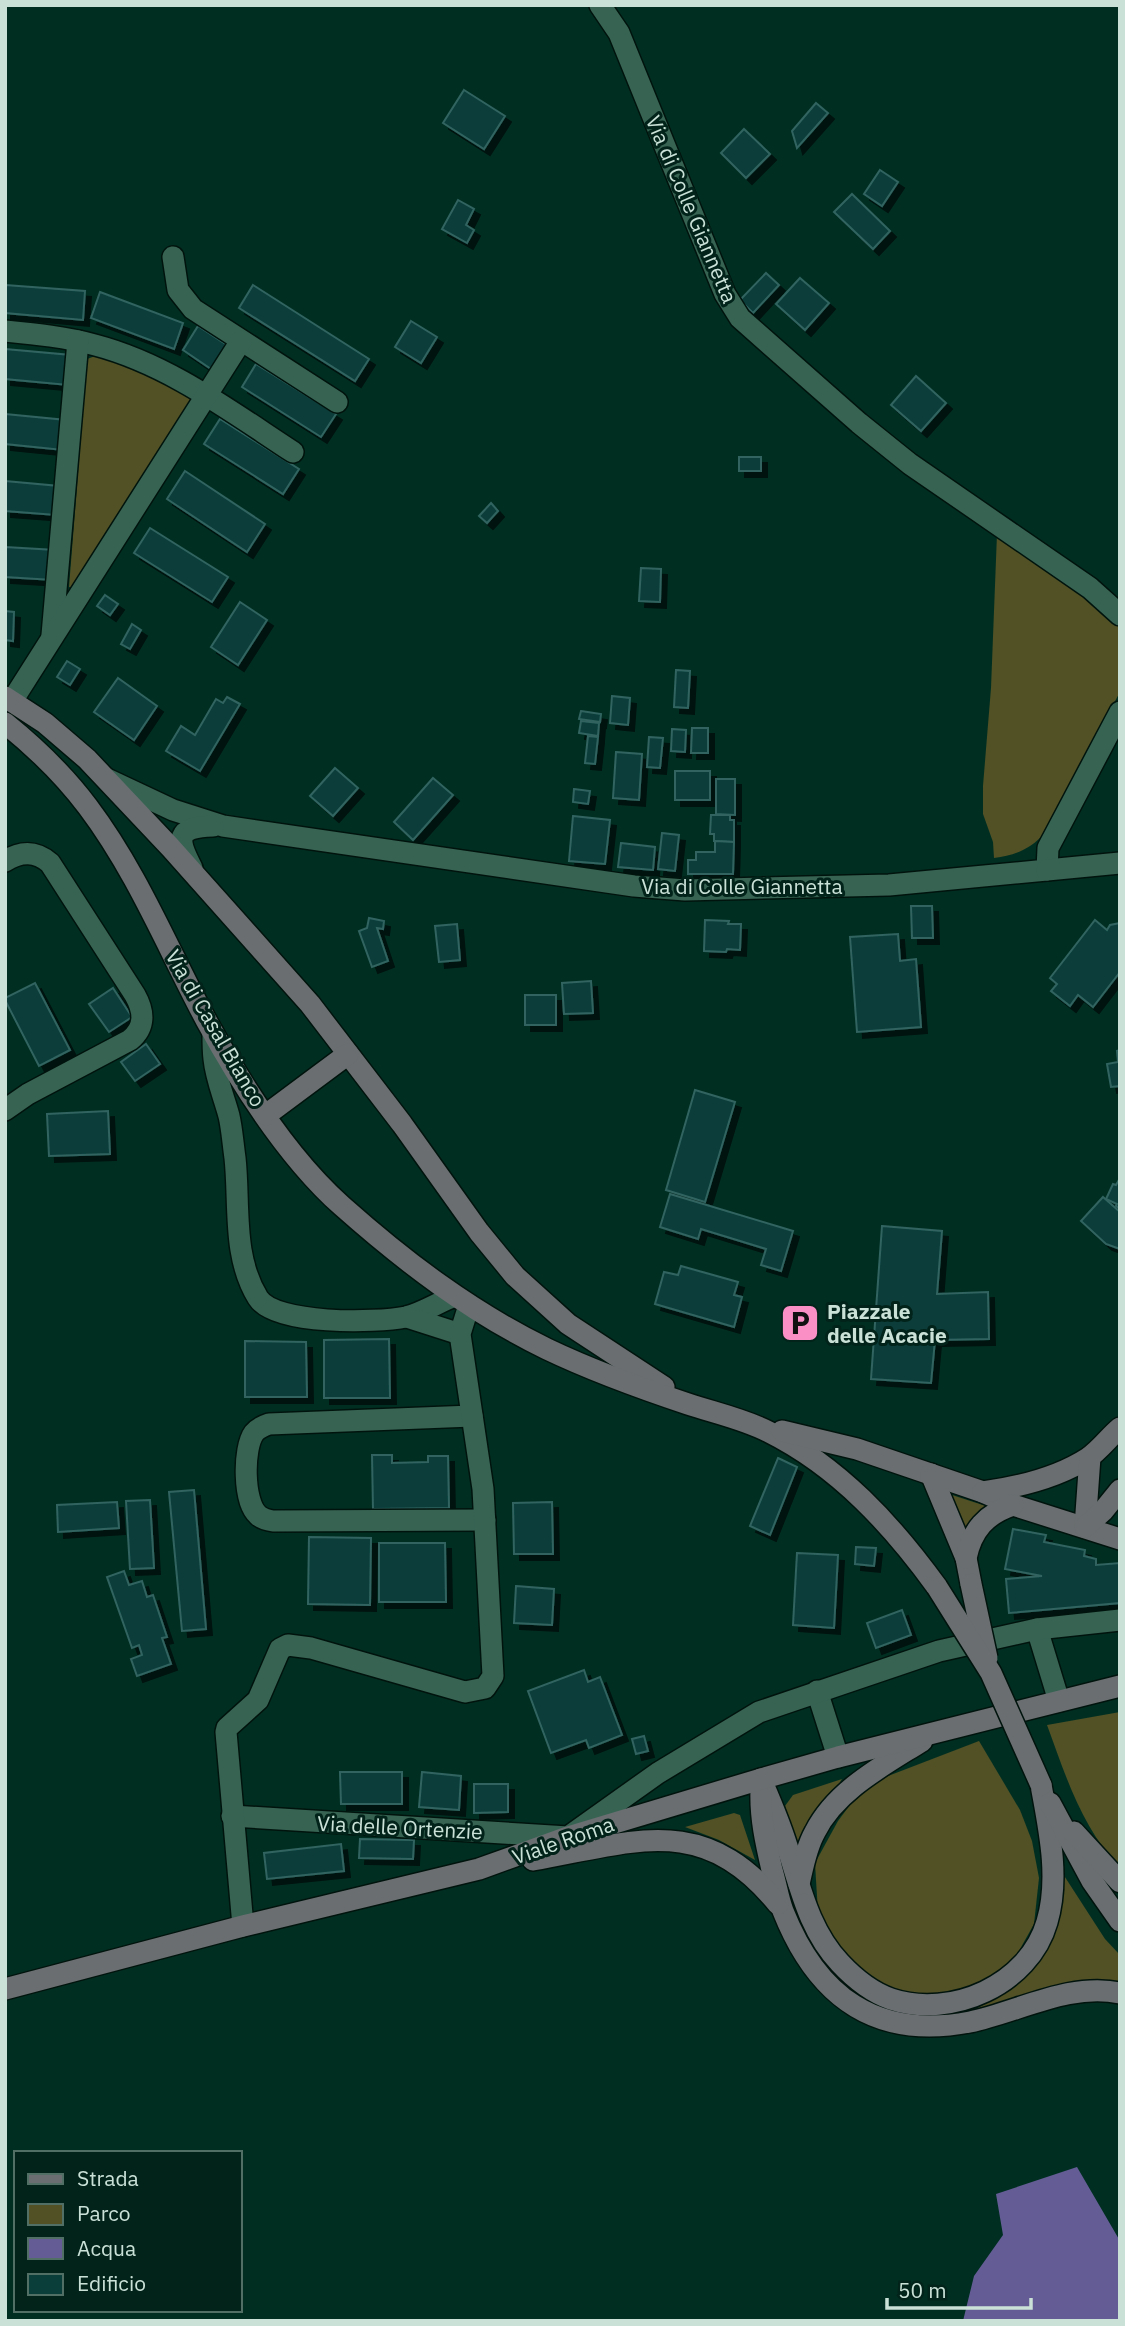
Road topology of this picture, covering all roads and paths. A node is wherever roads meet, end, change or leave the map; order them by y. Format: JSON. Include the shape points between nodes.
{"nodes":[{"id":1,"x":600,"y":5,"type":"edge"},
{"id":2,"x":173,"y":257,"type":"dead end"},
{"id":3,"x":5,"y":331,"type":"edge"},
{"id":4,"x":78,"y":341,"type":"junction"},
{"id":5,"x":241,"y":341,"type":"junction"},
{"id":6,"x":206,"y":396,"type":"junction"},
{"id":7,"x":337,"y":402,"type":"dead end"},
{"id":8,"x":293,"y":452,"type":"dead end"},
{"id":9,"x":1120,"y":615,"type":"edge"},
{"id":10,"x":52,"y":638,"type":"junction"},
{"id":11,"x":9,"y":699,"type":"edge"},
{"id":12,"x":1120,"y":712,"type":"edge"},
{"id":13,"x":5,"y":723,"type":"edge"},
{"id":14,"x":106,"y":778,"type":"junction"},
{"id":15,"x":223,"y":826,"type":"junction"},
{"id":16,"x":5,"y":861,"type":"edge"},
{"id":17,"x":1120,"y":863,"type":"edge"},
{"id":18,"x":1047,"y":870,"type":"junction"},
{"id":19,"x":196,"y":876,"type":"junction"},
{"id":20,"x":214,"y":1033,"type":"junction"},
{"id":21,"x":348,"y":1054,"type":"junction"},
{"id":22,"x":5,"y":1110,"type":"edge"},
{"id":23,"x":266,"y":1115,"type":"junction"},
{"id":24,"x":462,"y":1301,"type":"junction"},
{"id":25,"x":407,"y":1317,"type":"junction"},
{"id":26,"x":460,"y":1334,"type":"junction"},
{"id":27,"x":692,"y":1405,"type":"junction"},
{"id":28,"x":472,"y":1416,"type":"junction"},
{"id":29,"x":754,"y":1425,"type":"junction"},
{"id":30,"x":1120,"y":1428,"type":"edge"},
{"id":31,"x":1090,"y":1457,"type":"junction"},
{"id":32,"x":931,"y":1474,"type":"junction"},
{"id":33,"x":1120,"y":1490,"type":"edge"},
{"id":34,"x":983,"y":1492,"type":"junction"},
{"id":35,"x":1013,"y":1505,"type":"junction"},
{"id":36,"x":485,"y":1520,"type":"junction"},
{"id":37,"x":1085,"y":1527,"type":"junction"},
{"id":38,"x":1120,"y":1539,"type":"edge"},
{"id":39,"x":966,"y":1558,"type":"junction"},
{"id":40,"x":1120,"y":1620,"type":"edge"},
{"id":41,"x":1037,"y":1629,"type":"junction"},
{"id":42,"x":991,"y":1673,"type":"junction"},
{"id":43,"x":1120,"y":1674,"type":"edge"},
{"id":44,"x":1120,"y":1686,"type":"edge"},
{"id":45,"x":817,"y":1691,"type":"junction"},
{"id":46,"x":1120,"y":1696,"type":"edge"},
{"id":47,"x":1066,"y":1700,"type":"junction"},
{"id":48,"x":939,"y":1731,"type":"junction"},
{"id":49,"x":838,"y":1757,"type":"junction"},
{"id":50,"x":761,"y":1779,"type":"junction"},
{"id":51,"x":1041,"y":1785,"type":"junction"},
{"id":52,"x":1052,"y":1808,"type":"junction"},
{"id":53,"x":233,"y":1816,"type":"junction"},
{"id":54,"x":568,"y":1837,"type":"junction"},
{"id":55,"x":480,"y":1869,"type":"junction"},
{"id":56,"x":1120,"y":1882,"type":"edge"},
{"id":57,"x":799,"y":1885,"type":"junction"},
{"id":58,"x":782,"y":1909,"type":"junction"},
{"id":59,"x":1120,"y":1921,"type":"edge"},
{"id":60,"x":243,"y":1926,"type":"junction"},
{"id":61,"x":5,"y":1989,"type":"edge"},
{"id":62,"x":1120,"y":1993,"type":"edge"}],
"edges":[{"from":1,"to":9,"type":"street","name":"Via di Colle Giannetta","via":[[619,33],[726,294],[740,318],[891,449],[1090,588]]},
{"from":2,"to":5,"type":"street","via":[[178,290],[187,304]]},
{"from":3,"to":4,"type":"street"},
{"from":4,"to":6,"type":"street","via":[[144,362]]},
{"from":4,"to":10,"type":"street"},
{"from":5,"to":6,"type":"street"},
{"from":5,"to":7,"type":"street"},
{"from":6,"to":8,"type":"street"},
{"from":6,"to":10,"type":"street"},
{"from":10,"to":11,"type":"street"},
{"from":11,"to":14,"type":"main road","name":"Via di Casal Bianco","via":[[68,741]]},
{"from":12,"to":18,"type":"street","via":[[1048,848]]},
{"from":13,"to":20,"type":"main road","name":"Via di Casal Bianco","via":[[56,769],[99,822]]},
{"from":14,"to":15,"type":"street","name":"Via di Colle Giannetta","via":[[173,810]]},
{"from":14,"to":19,"type":"main road","name":"Via di Casal Bianco"},
{"from":15,"to":18,"type":"street","name":"Via di Colle Giannetta","via":[[685,890],[889,885]]},
{"from":15,"to":19,"type":"street","name":"Via di Colle Giannetta","via":[[183,832],[181,846]]},
{"from":16,"to":22,"type":"street","via":[[28,853],[50,863],[135,995],[142,1020],[130,1040]]},
{"from":17,"to":18,"type":"street","name":"Via di Colle Giannetta"},
{"from":19,"to":21,"type":"main road","name":"Via di Casal Bianco","via":[[310,1004]]},
{"from":20,"to":23,"type":"main road","name":"Via di Casal Bianco"},
{"from":20,"to":25,"type":"street","via":[[214,1059],[230,1120],[239,1240],[258,1298],[280,1313],[322,1319]]},
{"from":21,"to":23,"type":"main road"},
{"from":21,"to":27,"type":"main road","name":"Via di Casal Bianco","via":[[515,1276],[568,1324]]},
{"from":23,"to":24,"type":"main road","name":"Via di Casal Bianco","via":[[327,1191],[414,1267]]},
{"from":24,"to":25,"type":"street"},
{"from":24,"to":26,"type":"street"},
{"from":24,"to":27,"type":"main road","name":"Via di Casal Bianco","via":[[547,1349]]},
{"from":25,"to":26,"type":"street"},
{"from":26,"to":28,"type":"street"},
{"from":27,"to":29,"type":"main road","name":"Via di Casal Bianco"},
{"from":28,"to":36,"type":"street"},
{"from":28,"to":36,"type":"street","via":[[269,1424],[254,1433],[249,1444],[247,1492],[256,1513],[273,1521]]},
{"from":29,"to":32,"type":"main road","via":[[857,1448]]},
{"from":29,"to":42,"type":"main road","name":"Via di Casal Bianco","bridge":true,"via":[[795,1446],[856,1492],[900,1538]]},
{"from":30,"to":31,"type":"main road"},
{"from":31,"to":34,"type":"main road","via":[[1042,1479]]},
{"from":31,"to":37,"type":"main road"},
{"from":32,"to":34,"type":"main road"},
{"from":32,"to":39,"type":"main road"},
{"from":33,"to":37,"type":"main road"},
{"from":34,"to":35,"type":"main road"},
{"from":35,"to":37,"type":"main road"},
{"from":35,"to":39,"type":"main road","via":[[985,1519]]},
{"from":36,"to":53,"type":"street","via":[[494,1668],[488,1686],[465,1692],[311,1648],[285,1646],[277,1654],[258,1700],[226,1732]]},
{"from":37,"to":38,"type":"main road"},
{"from":39,"to":42,"type":"main road","bridge":true},
{"from":40,"to":41,"type":"street"},
{"from":41,"to":45,"type":"street","via":[[939,1651]]},
{"from":41,"to":47,"type":"street"},
{"from":42,"to":51,"type":"main road","bridge":true},
{"from":43,"to":47,"type":"main road"},
{"from":44,"to":47,"type":"main road","name":"Viale Roma"},
{"from":45,"to":49,"type":"street"},
{"from":45,"to":54,"type":"street","via":[[758,1712],[658,1773]]},
{"from":46,"to":47,"type":"main road"},
{"from":47,"to":48,"type":"main road","name":"Viale Roma"},
{"from":48,"to":49,"type":"main road","name":"Viale Roma"},
{"from":48,"to":57,"type":"main road","via":[[878,1769],[834,1804],[814,1833]]},
{"from":49,"to":50,"type":"main road","name":"Viale Roma"},
{"from":50,"to":54,"type":"main road","name":"Viale Roma"},
{"from":50,"to":57,"type":"main road"},
{"from":50,"to":58,"type":"main road","via":[[762,1820]]},
{"from":51,"to":52,"type":"main road"},
{"from":51,"to":57,"type":"main road","via":[[1052,1874],[1048,1920],[1021,1965],[978,1994],[924,2005],[872,1990],[845,1969],[822,1941]]},
{"from":52,"to":56,"type":"main road"},
{"from":52,"to":59,"type":"main road"},
{"from":53,"to":54,"type":"street","name":"Via delle Ortenzie"},
{"from":53,"to":60,"type":"street"},
{"from":54,"to":55,"type":"main road","name":"Viale Roma"},
{"from":55,"to":58,"type":"main road","via":[[630,1843],[677,1840],[736,1863],[760,1881]]},
{"from":55,"to":60,"type":"main road","name":"Viale Roma"},
{"from":58,"to":62,"type":"main road","via":[[803,1951],[829,1987],[863,2011],[900,2024],[970,2022],[1080,1991]]},
{"from":60,"to":61,"type":"main road","name":"Viale Roma"}]}
